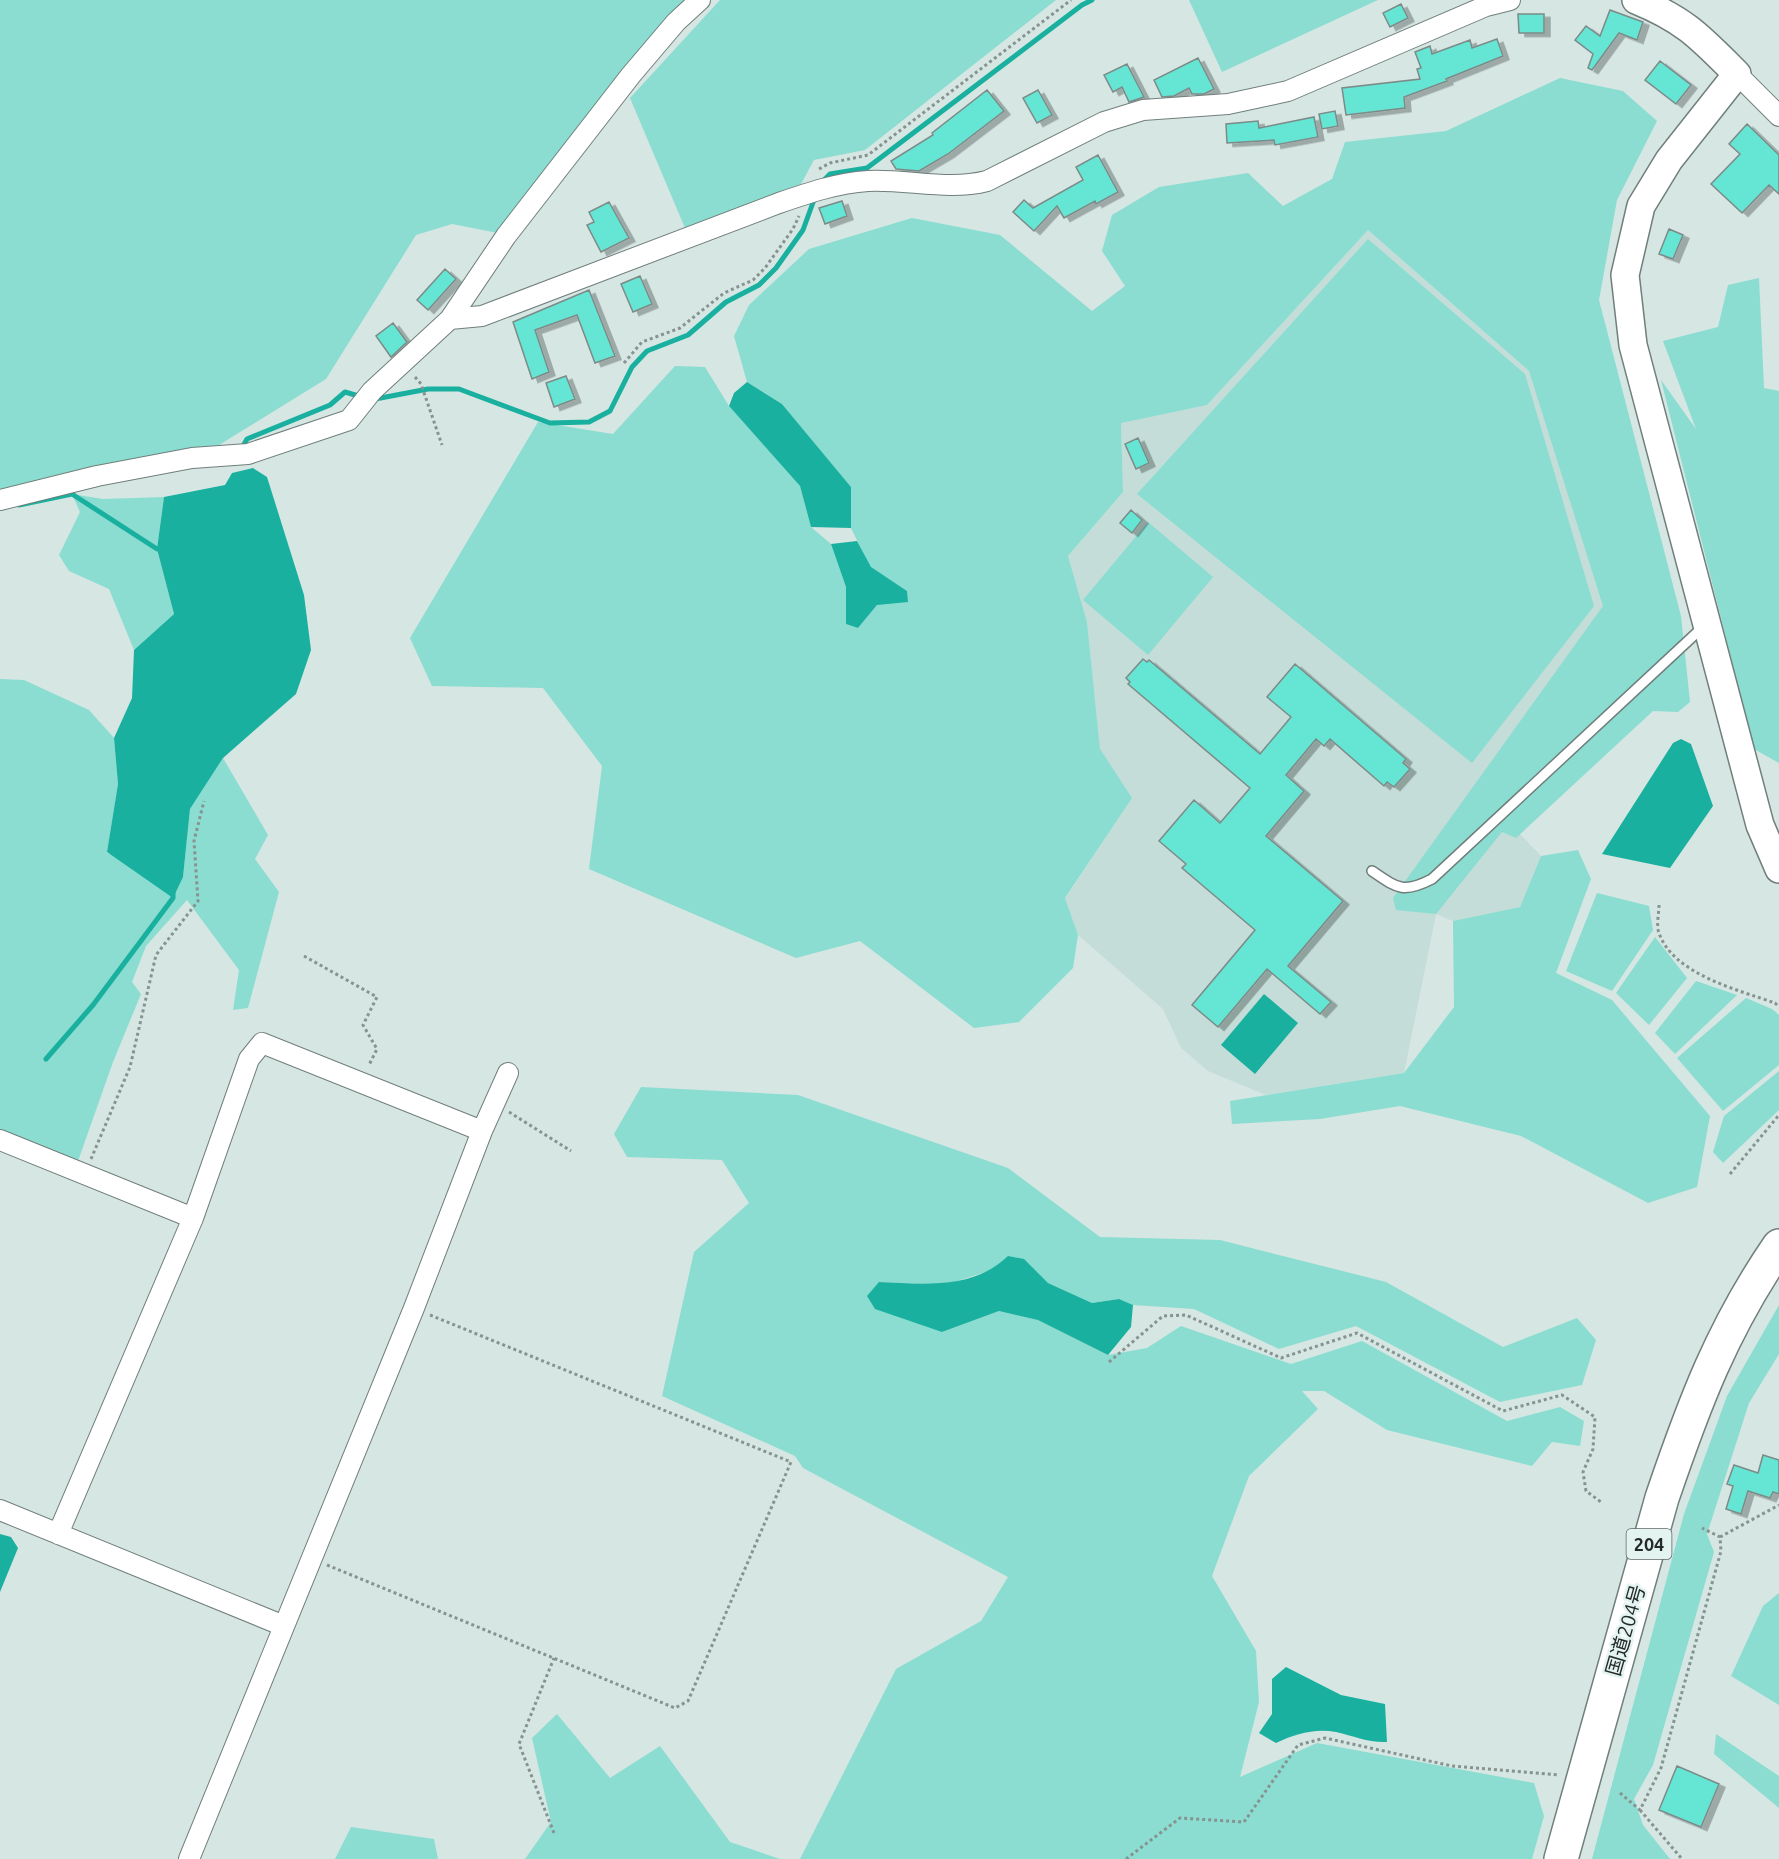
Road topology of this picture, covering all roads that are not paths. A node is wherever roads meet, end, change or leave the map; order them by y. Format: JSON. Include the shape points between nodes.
{"nodes":[{"id":1,"x":700,"y":0,"type":"edge"},
{"id":2,"x":1510,"y":0,"type":"edge"},
{"id":3,"x":1636,"y":0,"type":"edge"},
{"id":4,"x":1737,"y":74,"type":"junction"},
{"id":5,"x":1779,"y":116,"type":"edge"},
{"id":6,"x":450,"y":319,"type":"junction"},
{"id":7,"x":0,"y":500,"type":"edge"},
{"id":8,"x":1706,"y":624,"type":"junction"},
{"id":9,"x":1779,"y":869,"type":"edge"},
{"id":10,"x":1371,"y":871,"type":"dead end"},
{"id":11,"x":508,"y":1073,"type":"dead end"},
{"id":12,"x":482,"y":1131,"type":"junction"},
{"id":13,"x":0,"y":1140,"type":"edge"},
{"id":14,"x":193,"y":1218,"type":"junction"},
{"id":15,"x":1779,"y":1246,"type":"edge"},
{"id":16,"x":0,"y":1510,"type":"edge"},
{"id":17,"x":58,"y":1534,"type":"junction"},
{"id":18,"x":284,"y":1626,"type":"junction"},
{"id":19,"x":189,"y":1859,"type":"edge"},
{"id":20,"x":1561,"y":1859,"type":"edge"}],
"edges":[{"from":1,"to":6,"type":"street","via":[[631,75],[506,236]]},
{"from":2,"to":6,"type":"street","via":[[1486,6],[1288,91],[1228,104],[1143,110],[1104,122],[970,186],[869,181],[818,190],[482,316]]},
{"from":3,"to":4,"type":"street","via":[[1667,12],[1691,28]]},
{"from":4,"to":5,"type":"street"},
{"from":4,"to":8,"type":"street","via":[[1669,160],[1641,206],[1625,275],[1633,345]]},
{"from":6,"to":7,"type":"street","via":[[348,420],[242,455],[192,458]]},
{"from":8,"to":9,"type":"street","via":[[1760,825]]},
{"from":8,"to":10,"type":"lane","via":[[1432,879],[1413,889],[1394,887]]},
{"from":11,"to":12,"type":"street"},
{"from":12,"to":14,"type":"street","via":[[262,1043],[249,1059]]},
{"from":12,"to":18,"type":"street"},
{"from":13,"to":14,"type":"street"},
{"from":14,"to":17,"type":"street"},
{"from":15,"to":20,"type":"highway","name":"国道204号","number":"204","via":[[1729,1326],[1682,1439]]},
{"from":16,"to":17,"type":"street"},
{"from":17,"to":18,"type":"street"},
{"from":18,"to":19,"type":"street"}]}
